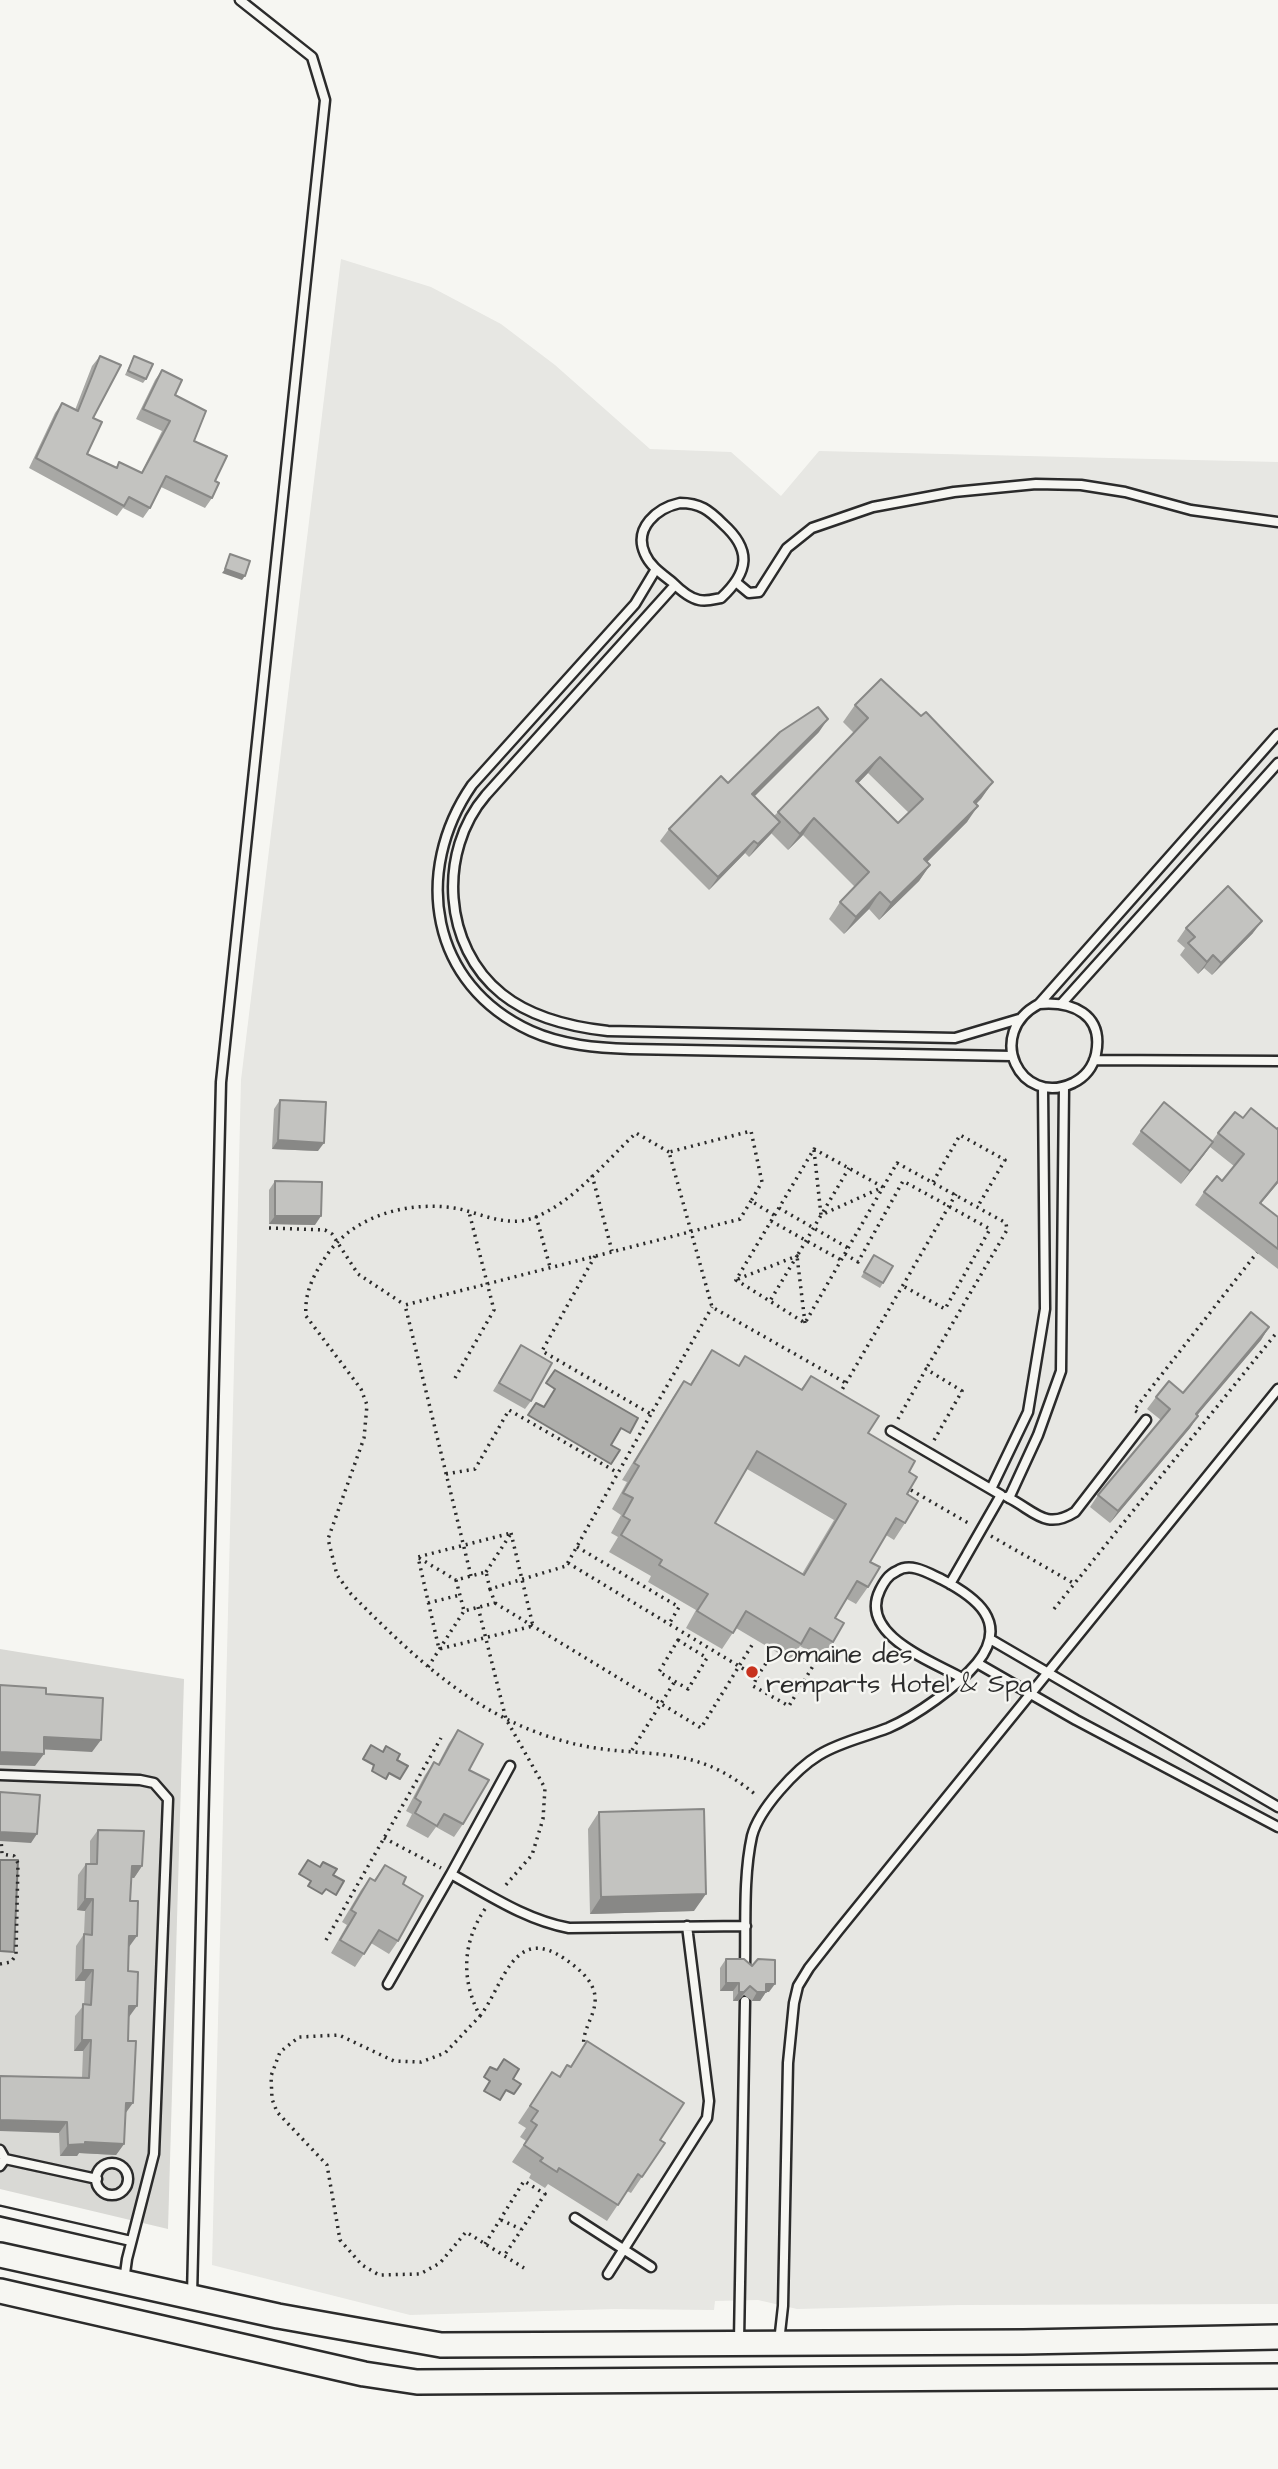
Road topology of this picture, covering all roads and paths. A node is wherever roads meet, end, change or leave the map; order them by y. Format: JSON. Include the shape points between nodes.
{"nodes":[{"id":1,"x":240,"y":0,"type":"edge"},
{"id":2,"x":1278,"y":522,"type":"edge"},
{"id":3,"x":656,"y":569,"type":"junction"},
{"id":4,"x":737,"y":583,"type":"junction"},
{"id":5,"x":675,"y":585,"type":"junction"},
{"id":6,"x":545,"y":704,"type":"junction"},
{"id":7,"x":557,"y":715,"type":"junction"},
{"id":8,"x":1278,"y":734,"type":"edge"},
{"id":9,"x":1278,"y":763,"type":"edge"},
{"id":10,"x":1191,"y":833,"type":"junction"},
{"id":11,"x":1203,"y":843,"type":"junction"},
{"id":12,"x":1063,"y":1002,"type":"junction"},
{"id":13,"x":1039,"y":1004,"type":"junction"},
{"id":14,"x":1019,"y":1019,"type":"junction"},
{"id":15,"x":656,"y":1031,"type":"junction"},
{"id":16,"x":654,"y":1048,"type":"junction"},
{"id":17,"x":1012,"y":1056,"type":"junction"},
{"id":18,"x":1094,"y":1060,"type":"junction"},
{"id":19,"x":1278,"y":1061,"type":"edge"},
{"id":20,"x":1043,"y":1087,"type":"junction"},
{"id":21,"x":1064,"y":1087,"type":"junction"},
{"id":22,"x":814,"y":1149,"type":"junction"},
{"id":23,"x":669,"y":1152,"type":"junction"},
{"id":24,"x":849,"y":1168,"type":"junction"},
{"id":25,"x":592,"y":1175,"type":"junction"},
{"id":26,"x":933,"y":1182,"type":"junction"},
{"id":27,"x":883,"y":1187,"type":"junction"},
{"id":28,"x":956,"y":1194,"type":"junction"},
{"id":29,"x":751,"y":1201,"type":"junction"},
{"id":30,"x":949,"y":1206,"type":"junction"},
{"id":31,"x":978,"y":1206,"type":"junction"},
{"id":32,"x":779,"y":1208,"type":"junction"},
{"id":33,"x":468,"y":1212,"type":"junction"},
{"id":34,"x":775,"y":1215,"type":"junction"},
{"id":35,"x":821,"y":1215,"type":"junction"},
{"id":36,"x":536,"y":1216,"type":"junction"},
{"id":37,"x":771,"y":1221,"type":"junction"},
{"id":38,"x":269,"y":1228,"type":"dead end"},
{"id":39,"x":814,"y":1228,"type":"junction"},
{"id":40,"x":691,"y":1231,"type":"junction"},
{"id":41,"x":337,"y":1241,"type":"junction"},
{"id":42,"x":806,"y":1241,"type":"junction"},
{"id":43,"x":848,"y":1248,"type":"junction"},
{"id":44,"x":1261,"y":1248,"type":"edge"},
{"id":45,"x":612,"y":1251,"type":"junction"},
{"id":46,"x":845,"y":1254,"type":"junction"},
{"id":47,"x":596,"y":1255,"type":"junction"},
{"id":48,"x":797,"y":1256,"type":"junction"},
{"id":49,"x":841,"y":1260,"type":"junction"},
{"id":50,"x":550,"y":1267,"type":"junction"},
{"id":51,"x":736,"y":1280,"type":"junction"},
{"id":52,"x":487,"y":1284,"type":"junction"},
{"id":53,"x":903,"y":1286,"type":"junction"},
{"id":54,"x":770,"y":1301,"type":"junction"},
{"id":55,"x":405,"y":1305,"type":"junction"},
{"id":56,"x":712,"y":1307,"type":"junction"},
{"id":57,"x":805,"y":1323,"type":"junction"},
{"id":58,"x":1278,"y":1331,"type":"edge"},
{"id":59,"x":926,"y":1369,"type":"junction"},
{"id":60,"x":455,"y":1378,"type":"dead end"},
{"id":61,"x":846,"y":1384,"type":"junction"},
{"id":62,"x":1278,"y":1389,"type":"edge"},
{"id":63,"x":834,"y":1404,"type":"edge"},
{"id":64,"x":651,"y":1414,"type":"junction"},
{"id":65,"x":1146,"y":1420,"type":"joint"},
{"id":66,"x":891,"y":1431,"type":"joint"},
{"id":67,"x":927,"y":1453,"type":"junction"},
{"id":68,"x":618,"y":1473,"type":"junction"},
{"id":69,"x":446,"y":1474,"type":"junction"},
{"id":70,"x":991,"y":1489,"type":"junction"},
{"id":71,"x":1005,"y":1497,"type":"junction"},
{"id":72,"x":511,"y":1533,"type":"junction"},
{"id":73,"x":463,"y":1545,"type":"junction"},
{"id":74,"x":577,"y":1547,"type":"junction"},
{"id":75,"x":418,"y":1557,"type":"junction"},
{"id":76,"x":568,"y":1563,"type":"junction"},
{"id":77,"x":486,"y":1572,"type":"junction"},
{"id":78,"x":471,"y":1577,"type":"junction"},
{"id":79,"x":523,"y":1579,"type":"junction"},
{"id":80,"x":456,"y":1580,"type":"junction"},
{"id":81,"x":950,"y":1584,"type":"junction"},
{"id":82,"x":490,"y":1589,"type":"junction"},
{"id":83,"x":460,"y":1595,"type":"junction"},
{"id":84,"x":428,"y":1603,"type":"junction"},
{"id":85,"x":495,"y":1603,"type":"junction"},
{"id":86,"x":478,"y":1607,"type":"junction"},
{"id":87,"x":1054,"y":1609,"type":"dead end"},
{"id":88,"x":464,"y":1611,"type":"junction"},
{"id":89,"x":669,"y":1624,"type":"junction"},
{"id":90,"x":533,"y":1626,"type":"junction"},
{"id":91,"x":486,"y":1638,"type":"junction"},
{"id":92,"x":990,"y":1639,"type":"junction"},
{"id":93,"x":697,"y":1641,"type":"junction"},
{"id":94,"x":752,"y":1644,"type":"dead end"},
{"id":95,"x":439,"y":1649,"type":"junction"},
{"id":96,"x":693,"y":1650,"type":"junction"},
{"id":97,"x":770,"y":1657,"type":"dead end"},
{"id":98,"x":816,"y":1661,"type":"dead end"},
{"id":99,"x":977,"y":1663,"type":"junction"},
{"id":100,"x":739,"y":1666,"type":"junction"},
{"id":101,"x":428,"y":1667,"type":"junction"},
{"id":102,"x":1046,"y":1673,"type":"junction"},
{"id":103,"x":960,"y":1677,"type":"junction"},
{"id":104,"x":757,"y":1678,"type":"junction"},
{"id":105,"x":675,"y":1681,"type":"junction"},
{"id":106,"x":1032,"y":1694,"type":"junction"},
{"id":107,"x":661,"y":1704,"type":"junction"},
{"id":108,"x":506,"y":1719,"type":"junction"},
{"id":109,"x":441,"y":1738,"type":"dead end"},
{"id":110,"x":632,"y":1750,"type":"junction"},
{"id":111,"x":510,"y":1766,"type":"dead end"},
{"id":112,"x":0,"y":1775,"type":"edge"},
{"id":113,"x":768,"y":1807,"type":"junction"},
{"id":114,"x":1278,"y":1807,"type":"edge"},
{"id":115,"x":1278,"y":1827,"type":"edge"},
{"id":116,"x":1,"y":1831,"type":"edge"},
{"id":117,"x":384,"y":1838,"type":"junction"},
{"id":118,"x":1,"y":1854,"type":"edge"},
{"id":119,"x":451,"y":1874,"type":"junction"},
{"id":120,"x":493,"y":1897,"type":"junction"},
{"id":121,"x":687,"y":1926,"type":"junction"},
{"id":122,"x":746,"y":1926,"type":"junction"},
{"id":123,"x":326,"y":1940,"type":"dead end"},
{"id":124,"x":0,"y":1964,"type":"edge"},
{"id":125,"x":745,"y":1968,"type":"edge"},
{"id":126,"x":388,"y":1984,"type":"dead end"},
{"id":127,"x":745,"y":2001,"type":"edge"},
{"id":128,"x":480,"y":2016,"type":"junction"},
{"id":129,"x":586,"y":2054,"type":"edge"},
{"id":130,"x":0,"y":2150,"type":"edge"},
{"id":131,"x":2,"y":2163,"type":"edge"},
{"id":132,"x":97,"y":2179,"type":"dead end"},
{"id":133,"x":0,"y":2211,"type":"edge"},
{"id":134,"x":575,"y":2218,"type":"dead end"},
{"id":135,"x":501,"y":2220,"type":"junction"},
{"id":136,"x":521,"y":2229,"type":"junction"},
{"id":137,"x":131,"y":2241,"type":"junction"},
{"id":138,"x":485,"y":2244,"type":"junction"},
{"id":139,"x":624,"y":2250,"type":"junction"},
{"id":140,"x":0,"y":2255,"type":"edge"},
{"id":141,"x":505,"y":2256,"type":"junction"},
{"id":142,"x":651,"y":2267,"type":"dead end"},
{"id":143,"x":524,"y":2268,"type":"dead end"},
{"id":144,"x":608,"y":2274,"type":"dead end"},
{"id":145,"x":124,"y":2282,"type":"junction"},
{"id":146,"x":0,"y":2291,"type":"edge"},
{"id":147,"x":192,"y":2297,"type":"junction"},
{"id":148,"x":375,"y":2335,"type":"junction"},
{"id":149,"x":1278,"y":2336,"type":"edge"},
{"id":150,"x":779,"y":2342,"type":"junction"},
{"id":151,"x":422,"y":2343,"type":"junction"},
{"id":152,"x":739,"y":2343,"type":"junction"},
{"id":153,"x":364,"y":2374,"type":"junction"},
{"id":154,"x":1278,"y":2376,"type":"edge"},
{"id":155,"x":417,"y":2382,"type":"junction"}],
"edges":[{"from":1,"to":147,"type":"lane","via":[[312,57],[325,100],[221,1082]]},
{"from":2,"to":4,"type":"lane","via":[[1191,510],[1081,485],[977,489],[830,519],[798,536],[759,592],[749,593]]},
{"from":3,"to":4,"type":"lane","via":[[642,547],[648,522],[671,505],[698,504],[742,546],[743,566]]},
{"from":3,"to":5,"type":"lane"},
{"from":3,"to":6,"type":"lane","via":[[635,604]]},
{"from":4,"to":5,"type":"lane","via":[[722,598],[710,600],[699,600]]},
{"from":5,"to":7,"type":"lane"},
{"from":6,"to":7,"type":"lane"},
{"from":6,"to":16,"type":"lane","via":[[472,785],[452,818],[436,877],[445,939],[479,994],[533,1032],[594,1047]]},
{"from":7,"to":15,"type":"lane","via":[[478,804],[465,826],[454,866],[457,925],[479,970],[520,1006],[574,1026]]},
{"from":8,"to":10,"type":"lane"},
{"from":9,"to":11,"type":"lane"},
{"from":10,"to":11,"type":"lane"},
{"from":10,"to":13,"type":"lane"},
{"from":11,"to":12,"type":"lane"},
{"from":12,"to":13,"type":"lane"},
{"from":12,"to":18,"type":"lane","via":[[1092,1024],[1097,1048]]},
{"from":13,"to":14,"type":"lane"},
{"from":14,"to":15,"type":"lane","via":[[955,1038]]},
{"from":14,"to":17,"type":"lane","via":[[1013,1031]]},
{"from":15,"to":16,"type":"lane"},
{"from":16,"to":17,"type":"lane"},
{"from":17,"to":20,"type":"lane","via":[[1023,1076]]},
{"from":18,"to":19,"type":"lane"},
{"from":18,"to":21,"type":"lane","via":[[1087,1072]]},
{"from":20,"to":21,"type":"lane"},
{"from":20,"to":70,"type":"lane","via":[[1045,1309],[1028,1412]]},
{"from":21,"to":71,"type":"lane","via":[[1061,1371],[1038,1435]]},
{"from":22,"to":24,"type":"path"},
{"from":22,"to":32,"type":"path"},
{"from":22,"to":35,"type":"path"},
{"from":23,"to":25,"type":"path","via":[[636,1133]]},
{"from":23,"to":29,"type":"path","via":[[751,1130],[762,1182]]},
{"from":23,"to":40,"type":"path"},
{"from":24,"to":27,"type":"path"},
{"from":24,"to":35,"type":"path"},
{"from":25,"to":36,"type":"path","via":[[560,1205]]},
{"from":25,"to":45,"type":"path"},
{"from":26,"to":27,"type":"path","via":[[897,1163]]},
{"from":26,"to":28,"type":"path"},
{"from":26,"to":31,"type":"path","via":[[960,1135],[1005,1160]]},
{"from":27,"to":35,"type":"path"},
{"from":27,"to":43,"type":"path"},
{"from":28,"to":30,"type":"path"},
{"from":28,"to":31,"type":"path"},
{"from":29,"to":34,"type":"path"},
{"from":29,"to":40,"type":"path","via":[[740,1219]]},
{"from":30,"to":46,"type":"path","via":[[903,1181],[858,1262]]},
{"from":30,"to":53,"type":"path"},
{"from":30,"to":53,"type":"path","via":[[990,1229],[945,1309]]},
{"from":31,"to":59,"type":"path","via":[[1003,1219],[1007,1230]]},
{"from":32,"to":34,"type":"path"},
{"from":32,"to":39,"type":"path"},
{"from":33,"to":36,"type":"path","via":[[510,1221]]},
{"from":33,"to":41,"type":"path","via":[[419,1205],[401,1208]]},
{"from":33,"to":52,"type":"path"},
{"from":34,"to":37,"type":"path"},
{"from":35,"to":39,"type":"path"},
{"from":36,"to":50,"type":"path"},
{"from":37,"to":42,"type":"path"},
{"from":37,"to":51,"type":"path"},
{"from":38,"to":41,"type":"path","via":[[325,1230]]},
{"from":39,"to":42,"type":"path"},
{"from":39,"to":43,"type":"path"},
{"from":40,"to":45,"type":"path"},
{"from":40,"to":56,"type":"path"},
{"from":41,"to":55,"type":"path","via":[[358,1274]]},
{"from":41,"to":101,"type":"path","via":[[309,1285],[306,1316],[361,1389],[368,1420],[332,1521],[330,1555],[351,1594]]},
{"from":42,"to":48,"type":"path"},
{"from":42,"to":49,"type":"path"},
{"from":43,"to":46,"type":"path"},
{"from":44,"to":65,"type":"path","via":[[1134,1410]]},
{"from":45,"to":47,"type":"path"},
{"from":46,"to":49,"type":"path"},
{"from":47,"to":50,"type":"path"},
{"from":47,"to":64,"type":"path","via":[[542,1351]]},
{"from":48,"to":51,"type":"path"},
{"from":48,"to":54,"type":"path"},
{"from":48,"to":57,"type":"path"},
{"from":49,"to":57,"type":"path"},
{"from":50,"to":52,"type":"path"},
{"from":51,"to":54,"type":"path"},
{"from":52,"to":55,"type":"path"},
{"from":52,"to":60,"type":"path","via":[[494,1310]]},
{"from":53,"to":61,"type":"path"},
{"from":54,"to":57,"type":"path"},
{"from":55,"to":69,"type":"path"},
{"from":56,"to":61,"type":"path"},
{"from":56,"to":64,"type":"path"},
{"from":58,"to":87,"type":"path"},
{"from":59,"to":66,"type":"path"},
{"from":59,"to":67,"type":"path","via":[[962,1391]]},
{"from":61,"to":63,"type":"path"},
{"from":62,"to":102,"type":"lane"},
{"from":64,"to":68,"type":"path"},
{"from":65,"to":71,"type":"lane","via":[[1075,1512],[1061,1521],[1048,1521]]},
{"from":66,"to":67,"type":"lane"},
{"from":67,"to":70,"type":"lane"},
{"from":68,"to":69,"type":"path","via":[[509,1410],[475,1469]]},
{"from":68,"to":74,"type":"path"},
{"from":69,"to":73,"type":"path"},
{"from":70,"to":71,"type":"lane"},
{"from":71,"to":81,"type":"lane"},
{"from":72,"to":73,"type":"path"},
{"from":72,"to":77,"type":"path"},
{"from":72,"to":79,"type":"path"},
{"from":73,"to":75,"type":"path"},
{"from":73,"to":78,"type":"path"},
{"from":74,"to":76,"type":"path"},
{"from":74,"to":89,"type":"path","via":[[679,1607]]},
{"from":75,"to":80,"type":"path"},
{"from":75,"to":84,"type":"path"},
{"from":76,"to":79,"type":"path"},
{"from":76,"to":89,"type":"path"},
{"from":77,"to":78,"type":"path"},
{"from":77,"to":82,"type":"path"},
{"from":78,"to":80,"type":"path"},
{"from":79,"to":82,"type":"path"},
{"from":79,"to":90,"type":"path"},
{"from":80,"to":83,"type":"path"},
{"from":81,"to":92,"type":"lane","via":[[971,1594],[987,1614]]},
{"from":81,"to":103,"type":"lane","via":[[919,1568],[899,1569],[885,1580],[876,1598],[875,1615],[906,1647]]},
{"from":82,"to":85,"type":"path"},
{"from":83,"to":84,"type":"path"},
{"from":83,"to":88,"type":"path"},
{"from":84,"to":95,"type":"path"},
{"from":85,"to":86,"type":"path"},
{"from":85,"to":90,"type":"path"},
{"from":86,"to":88,"type":"path"},
{"from":86,"to":91,"type":"path"},
{"from":88,"to":95,"type":"path"},
{"from":89,"to":93,"type":"path"},
{"from":90,"to":91,"type":"path"},
{"from":90,"to":107,"type":"path"},
{"from":91,"to":95,"type":"path"},
{"from":91,"to":108,"type":"path"},
{"from":92,"to":99,"type":"lane"},
{"from":92,"to":102,"type":"lane"},
{"from":93,"to":96,"type":"path"},
{"from":93,"to":100,"type":"path"},
{"from":94,"to":100,"type":"path"},
{"from":95,"to":101,"type":"path"},
{"from":96,"to":105,"type":"path","via":[[707,1658],[688,1689]]},
{"from":96,"to":105,"type":"path","via":[[678,1640],[659,1672]]},
{"from":97,"to":104,"type":"path"},
{"from":98,"to":104,"type":"path","via":[[789,1706],[753,1686]]},
{"from":99,"to":103,"type":"lane"},
{"from":99,"to":106,"type":"lane"},
{"from":100,"to":104,"type":"path"},
{"from":100,"to":107,"type":"path","via":[[701,1728]]},
{"from":101,"to":108,"type":"path","via":[[456,1691]]},
{"from":102,"to":106,"type":"lane"},
{"from":102,"to":114,"type":"lane"},
{"from":103,"to":113,"type":"lane","via":[[922,1709],[889,1728],[817,1756]]},
{"from":105,"to":107,"type":"path"},
{"from":106,"to":115,"type":"lane"},
{"from":106,"to":150,"type":"lane","via":[[798,1986],[788,2063]]},
{"from":107,"to":110,"type":"path"},
{"from":108,"to":110,"type":"path","via":[[568,1743]]},
{"from":108,"to":120,"type":"path","via":[[545,1787],[543,1818],[532,1855]]},
{"from":109,"to":117,"type":"path"},
{"from":110,"to":113,"type":"path","via":[[680,1756],[729,1774]]},
{"from":111,"to":119,"type":"lane"},
{"from":112,"to":137,"type":"lane","via":[[141,1780],[154,1783],[168,1799],[154,2154]]},
{"from":113,"to":122,"type":"lane","via":[[753,1833]]},
{"from":116,"to":118,"type":"path"},
{"from":117,"to":119,"type":"path"},
{"from":117,"to":123,"type":"path"},
{"from":118,"to":124,"type":"path","via":[[14,1856],[18,1863],[15,1958]]},
{"from":119,"to":120,"type":"lane"},
{"from":119,"to":126,"type":"lane"},
{"from":120,"to":121,"type":"lane","via":[[549,1924],[569,1928]]},
{"from":120,"to":128,"type":"path","via":[[471,1936],[466,1965],[466,1981]]},
{"from":121,"to":122,"type":"lane"},
{"from":121,"to":139,"type":"lane","via":[[709,2101],[707,2118]]},
{"from":122,"to":125,"type":"lane"},
{"from":127,"to":152,"type":"lane"},
{"from":128,"to":129,"type":"path","via":[[508,1965],[520,1953],[540,1948],[560,1956],[589,1981],[595,1996],[585,2028]]},
{"from":128,"to":138,"type":"path","via":[[445,2053],[421,2062],[394,2061],[339,2035],[299,2037],[276,2059],[270,2087],[276,2112],[327,2165],[340,2240],[371,2272],[406,2276],[429,2271],[465,2233]]},
{"from":130,"to":131,"type":"lane"},
{"from":131,"to":132,"type":"lane"},
{"from":133,"to":137,"type":"lane"},
{"from":134,"to":139,"type":"lane"},
{"from":135,"to":136,"type":"path"},
{"from":135,"to":136,"type":"path","via":[[524,2181],[545,2194]]},
{"from":135,"to":138,"type":"path"},
{"from":136,"to":141,"type":"path"},
{"from":137,"to":145,"type":"lane"},
{"from":138,"to":141,"type":"path"},
{"from":139,"to":142,"type":"lane"},
{"from":139,"to":144,"type":"lane"},
{"from":140,"to":145,"type":"street"},
{"from":141,"to":143,"type":"path"},
{"from":145,"to":147,"type":"street"},
{"from":146,"to":153,"type":"street"},
{"from":147,"to":148,"type":"street"},
{"from":148,"to":151,"type":"street"},
{"from":148,"to":153,"type":"street"},
{"from":149,"to":150,"type":"street"},
{"from":150,"to":152,"type":"street"},
{"from":151,"to":152,"type":"street"},
{"from":151,"to":155,"type":"street"},
{"from":153,"to":155,"type":"street"},
{"from":154,"to":155,"type":"street"}]}
